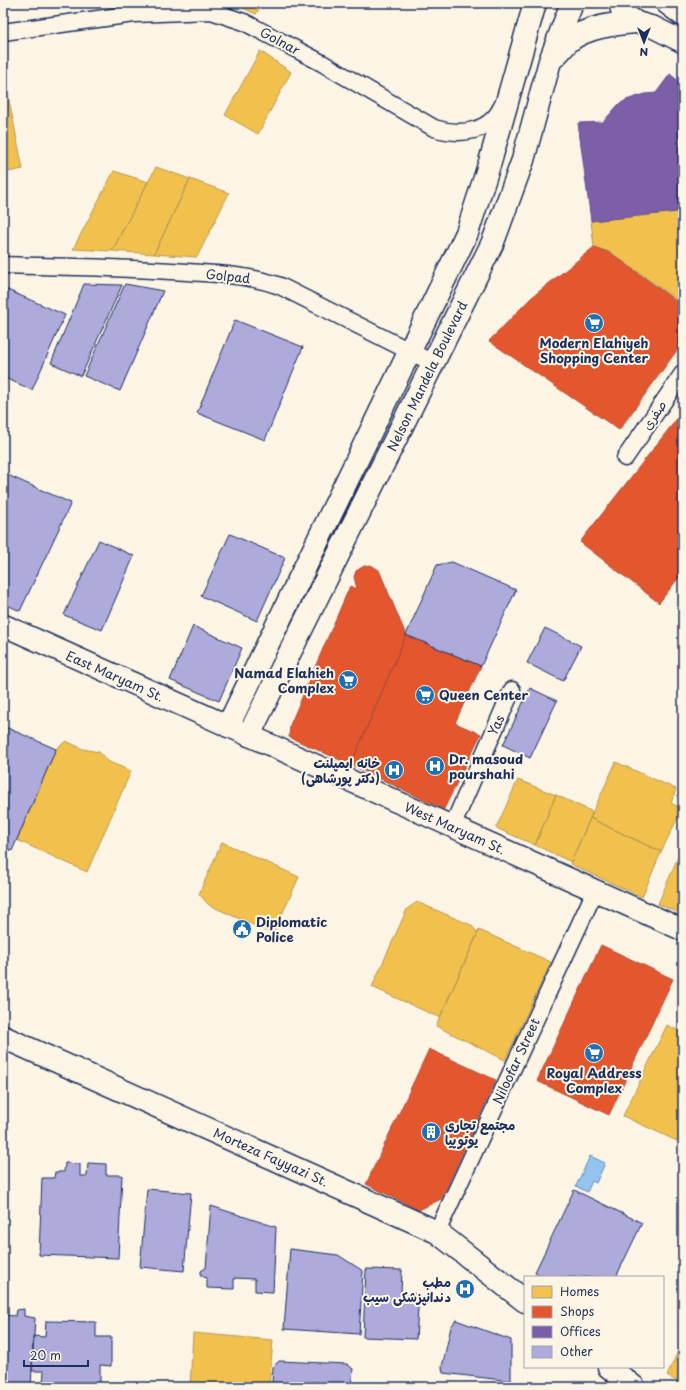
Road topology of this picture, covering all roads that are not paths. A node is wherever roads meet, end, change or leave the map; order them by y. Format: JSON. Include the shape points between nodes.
{"nodes":[{"id":1,"x":535,"y":3,"type":"edge"},
{"id":2,"x":572,"y":3,"type":"edge"},
{"id":3,"x":620,"y":3,"type":"edge"},
{"id":4,"x":667,"y":3,"type":"edge"},
{"id":5,"x":683,"y":15,"type":"edge"},
{"id":6,"x":635,"y":22,"type":"junction"},
{"id":7,"x":3,"y":32,"type":"edge"},
{"id":8,"x":683,"y":42,"type":"edge"},
{"id":9,"x":550,"y":61,"type":"junction"},
{"id":10,"x":514,"y":79,"type":"junction"},
{"id":11,"x":3,"y":265,"type":"edge"},
{"id":12,"x":409,"y":352,"type":"junction"},
{"id":13,"x":433,"y":363,"type":"junction"},
{"id":14,"x":683,"y":373,"type":"edge"},
{"id":15,"x":625,"y":458,"type":"dead end"},
{"id":16,"x":3,"y":626,"type":"edge"},
{"id":17,"x":512,"y":690,"type":"dead end"},
{"id":18,"x":228,"y":726,"type":"junction"},
{"id":19,"x":249,"y":736,"type":"junction"},
{"id":20,"x":452,"y":827,"type":"junction"},
{"id":21,"x":595,"y":891,"type":"junction"},
{"id":22,"x":683,"y":930,"type":"edge"},
{"id":23,"x":3,"y":1037,"type":"edge"},
{"id":24,"x":437,"y":1232,"type":"junction"},
{"id":25,"x":524,"y":1300,"type":"edge"},
{"id":26,"x":610,"y":1368,"type":"edge"},
{"id":27,"x":634,"y":1387,"type":"edge"}],
"edges":[{"from":1,"to":10,"type":"main road","name":"Nelson Mandela Boulevard"},
{"from":2,"to":9,"type":"main road","name":"Nelson Mandela Boulevard"},
{"from":3,"to":6,"type":"main road","via":[[623,13]]},
{"from":4,"to":5,"type":"main road"},
{"from":6,"to":8,"type":"street","via":[[653,27]]},
{"from":6,"to":9,"type":"main road","via":[[607,25],[583,34],[570,40]]},
{"from":7,"to":10,"type":"street","name":"Golnar","via":[[134,14],[211,11],[244,22],[322,63],[426,125],[442,131],[465,132],[485,126],[495,118]]},
{"from":9,"to":13,"type":"main road","name":"Nelson Mandela Boulevard","via":[[523,160],[493,242]]},
{"from":10,"to":12,"type":"main road","name":"Nelson Mandela Boulevard","via":[[466,233]]},
{"from":11,"to":12,"type":"street","name":"Golpad","via":[[162,270],[243,276],[262,280],[280,286]]},
{"from":12,"to":13,"type":"street","name":"Golpad"},
{"from":12,"to":18,"type":"main road","name":"Nelson Mandela Boulevard"},
{"from":13,"to":19,"type":"main road","name":"Nelson Mandela Boulevard"},
{"from":14,"to":15,"type":"street","name":"صفری"},
{"from":16,"to":18,"type":"street","name":"East Maryam St."},
{"from":17,"to":20,"type":"street","name":"Yas"},
{"from":18,"to":19,"type":"street","name":"West Maryam St."},
{"from":19,"to":20,"type":"street","name":"West Maryam St."},
{"from":20,"to":21,"type":"street","name":"West Maryam St."},
{"from":21,"to":22,"type":"street","name":"West Maryam St."},
{"from":21,"to":24,"type":"street","name":"Niloofar Street"},
{"from":23,"to":24,"type":"main road","name":"Morteza Fayyazi St."},
{"from":24,"to":25,"type":"main road","name":"Morteza Fayyazi St."},
{"from":26,"to":27,"type":"main road"}]}
